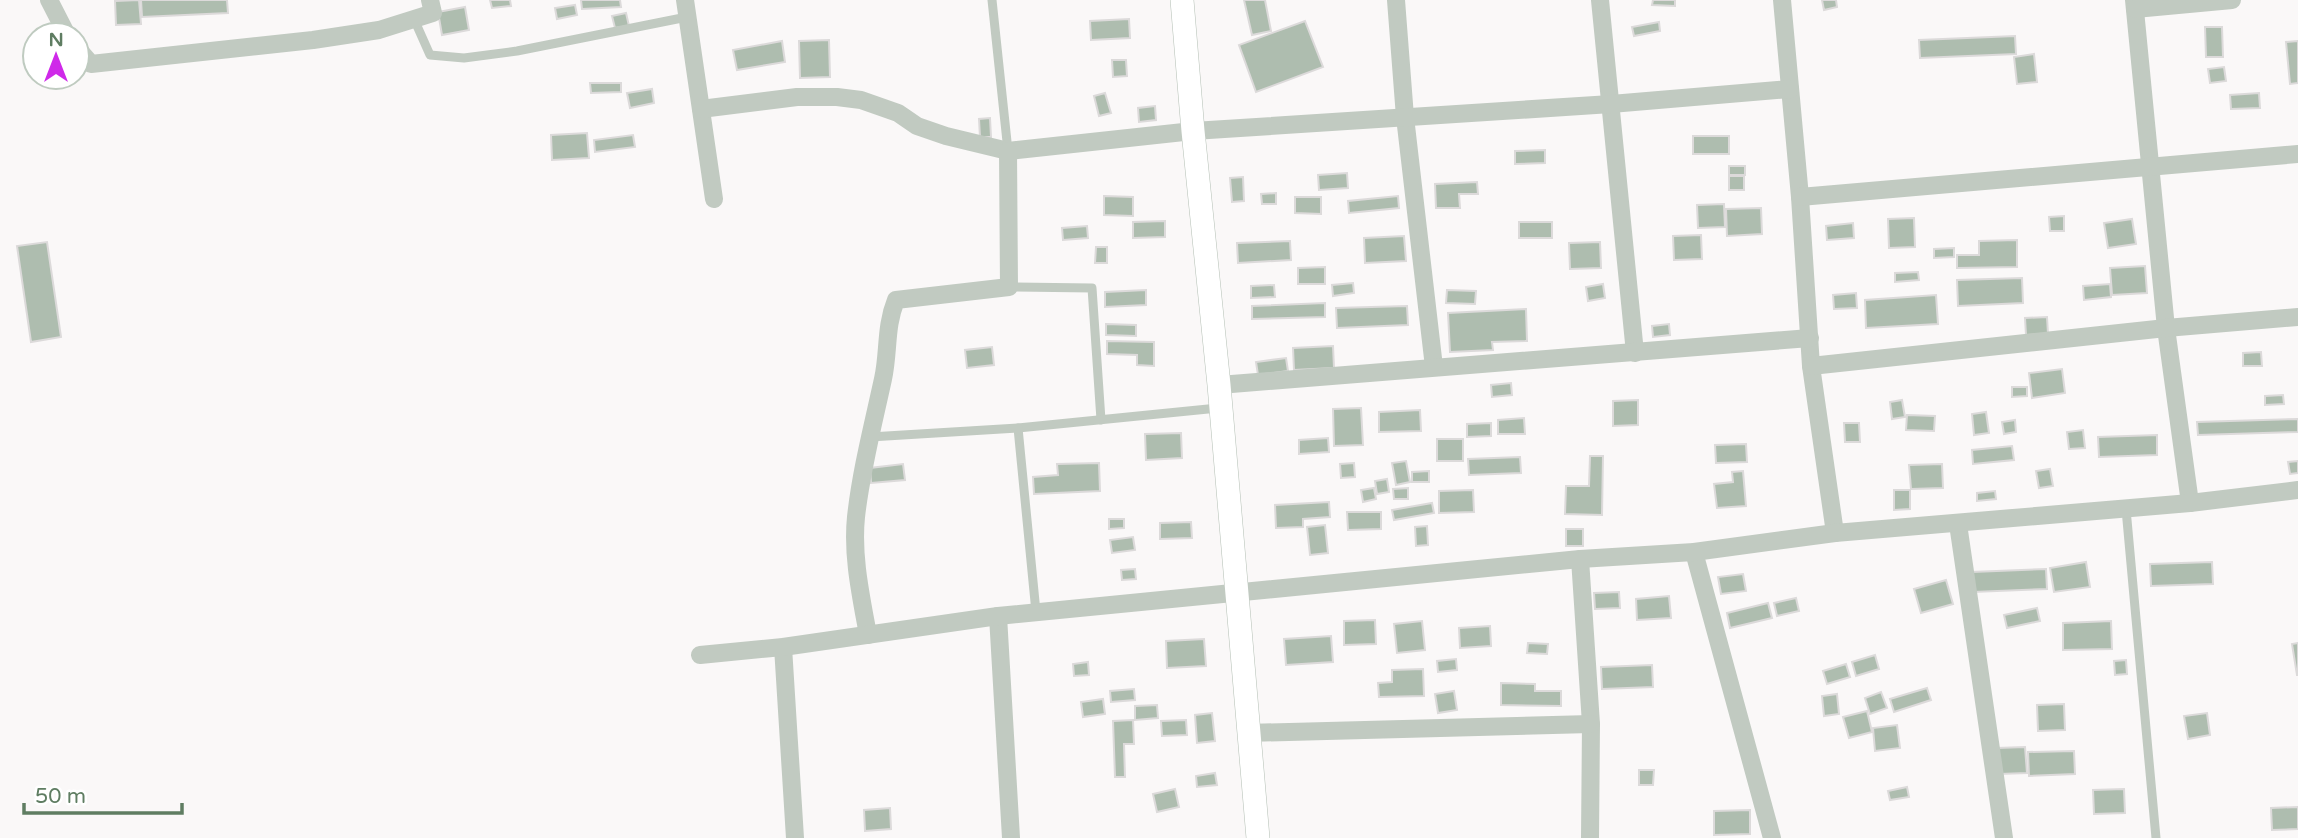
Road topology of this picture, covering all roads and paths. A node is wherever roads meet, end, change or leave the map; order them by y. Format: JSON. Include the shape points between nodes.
{"nodes":[{"id":1,"x":49,"y":0,"type":"edge"},
{"id":2,"x":430,"y":0,"type":"edge"},
{"id":3,"x":992,"y":0,"type":"edge"},
{"id":4,"x":1182,"y":0,"type":"edge"},
{"id":5,"x":1396,"y":0,"type":"edge"},
{"id":6,"x":1600,"y":0,"type":"edge"},
{"id":7,"x":1782,"y":0,"type":"edge"},
{"id":8,"x":2232,"y":0,"type":"edge"},
{"id":9,"x":2134,"y":4,"type":"edge"},
{"id":10,"x":686,"y":9,"type":"edge"},
{"id":11,"x":414,"y":19,"type":"junction"},
{"id":12,"x":59,"y":21,"type":"edge"},
{"id":13,"x":91,"y":64,"type":"edge"},
{"id":14,"x":1790,"y":89,"type":"junction"},
{"id":15,"x":1611,"y":104,"type":"junction"},
{"id":16,"x":701,"y":109,"type":"junction"},
{"id":17,"x":1405,"y":117,"type":"junction"},
{"id":18,"x":1193,"y":131,"type":"junction"},
{"id":19,"x":1008,"y":150,"type":"junction"},
{"id":20,"x":2298,"y":154,"type":"edge"},
{"id":21,"x":2150,"y":167,"type":"junction"},
{"id":22,"x":1800,"y":197,"type":"junction"},
{"id":23,"x":714,"y":199,"type":"dead end"},
{"id":24,"x":1009,"y":287,"type":"junction"},
{"id":25,"x":2298,"y":317,"type":"edge"},
{"id":26,"x":2166,"y":328,"type":"junction"},
{"id":27,"x":1810,"y":338,"type":"junction"},
{"id":28,"x":1635,"y":353,"type":"junction"},
{"id":29,"x":1811,"y":366,"type":"junction"},
{"id":30,"x":1434,"y":367,"type":"junction"},
{"id":31,"x":1220,"y":397,"type":"junction"},
{"id":32,"x":1101,"y":420,"type":"junction"},
{"id":33,"x":1018,"y":428,"type":"junction"},
{"id":34,"x":870,"y":437,"type":"junction"},
{"id":35,"x":2298,"y":490,"type":"edge"},
{"id":36,"x":2190,"y":503,"type":"junction"},
{"id":37,"x":2126,"y":509,"type":"junction"},
{"id":38,"x":1958,"y":524,"type":"junction"},
{"id":39,"x":1835,"y":533,"type":"junction"},
{"id":40,"x":1694,"y":552,"type":"junction"},
{"id":41,"x":1580,"y":559,"type":"junction"},
{"id":42,"x":1238,"y":593,"type":"junction"},
{"id":43,"x":1036,"y":612,"type":"junction"},
{"id":44,"x":998,"y":616,"type":"junction"},
{"id":45,"x":868,"y":635,"type":"junction"},
{"id":46,"x":783,"y":647,"type":"junction"},
{"id":47,"x":700,"y":655,"type":"dead end"},
{"id":48,"x":1591,"y":724,"type":"junction"},
{"id":49,"x":1248,"y":733,"type":"junction"},
{"id":50,"x":795,"y":838,"type":"edge"},
{"id":51,"x":1012,"y":838,"type":"edge"},
{"id":52,"x":1258,"y":838,"type":"edge"},
{"id":53,"x":1590,"y":838,"type":"edge"},
{"id":54,"x":1772,"y":838,"type":"edge"},
{"id":55,"x":2004,"y":838,"type":"edge"},
{"id":56,"x":2156,"y":838,"type":"edge"}],
"edges":[{"from":1,"to":12,"type":"street"},
{"from":2,"to":11,"type":"street","via":[[433,13]]},
{"from":3,"to":19,"type":"lane"},
{"from":4,"to":18,"type":"street"},
{"from":5,"to":17,"type":"street"},
{"from":6,"to":15,"type":"street"},
{"from":7,"to":14,"type":"street"},
{"from":8,"to":9,"type":"street"},
{"from":9,"to":21,"type":"street"},
{"from":10,"to":11,"type":"lane","via":[[517,51],[464,58],[430,55]]},
{"from":10,"to":16,"type":"street"},
{"from":11,"to":13,"type":"street","via":[[379,30],[313,40]]},
{"from":14,"to":15,"type":"street"},
{"from":14,"to":22,"type":"street"},
{"from":15,"to":17,"type":"street"},
{"from":15,"to":28,"type":"street"},
{"from":16,"to":19,"type":"street","via":[[797,97],[861,100],[946,136]]},
{"from":16,"to":23,"type":"street"},
{"from":17,"to":18,"type":"street"},
{"from":17,"to":30,"type":"street"},
{"from":18,"to":19,"type":"street"},
{"from":18,"to":31,"type":"street"},
{"from":19,"to":24,"type":"street"},
{"from":20,"to":21,"type":"street"},
{"from":21,"to":22,"type":"street"},
{"from":21,"to":26,"type":"street"},
{"from":22,"to":27,"type":"street"},
{"from":24,"to":32,"type":"lane","via":[[1092,288]]},
{"from":24,"to":34,"type":"street","via":[[895,300]]},
{"from":25,"to":26,"type":"street"},
{"from":26,"to":29,"type":"street"},
{"from":26,"to":36,"type":"street"},
{"from":27,"to":28,"type":"street"},
{"from":27,"to":29,"type":"street"},
{"from":28,"to":30,"type":"street"},
{"from":29,"to":39,"type":"street"},
{"from":30,"to":31,"type":"street"},
{"from":31,"to":32,"type":"lane"},
{"from":31,"to":42,"type":"street"},
{"from":32,"to":33,"type":"lane"},
{"from":33,"to":34,"type":"lane"},
{"from":33,"to":43,"type":"lane"},
{"from":34,"to":45,"type":"street","via":[[856,519],[857,575]]},
{"from":35,"to":36,"type":"street"},
{"from":36,"to":37,"type":"street"},
{"from":37,"to":38,"type":"street"},
{"from":37,"to":56,"type":"lane"},
{"from":38,"to":39,"type":"street"},
{"from":38,"to":55,"type":"street"},
{"from":39,"to":40,"type":"street"},
{"from":40,"to":41,"type":"street"},
{"from":40,"to":54,"type":"street"},
{"from":41,"to":42,"type":"street"},
{"from":41,"to":48,"type":"street"},
{"from":42,"to":43,"type":"street"},
{"from":42,"to":49,"type":"street"},
{"from":43,"to":44,"type":"street"},
{"from":44,"to":45,"type":"street"},
{"from":44,"to":51,"type":"street"},
{"from":45,"to":46,"type":"street"},
{"from":46,"to":47,"type":"street"},
{"from":46,"to":50,"type":"street"},
{"from":48,"to":49,"type":"street"},
{"from":48,"to":53,"type":"street"},
{"from":49,"to":52,"type":"street"}]}
